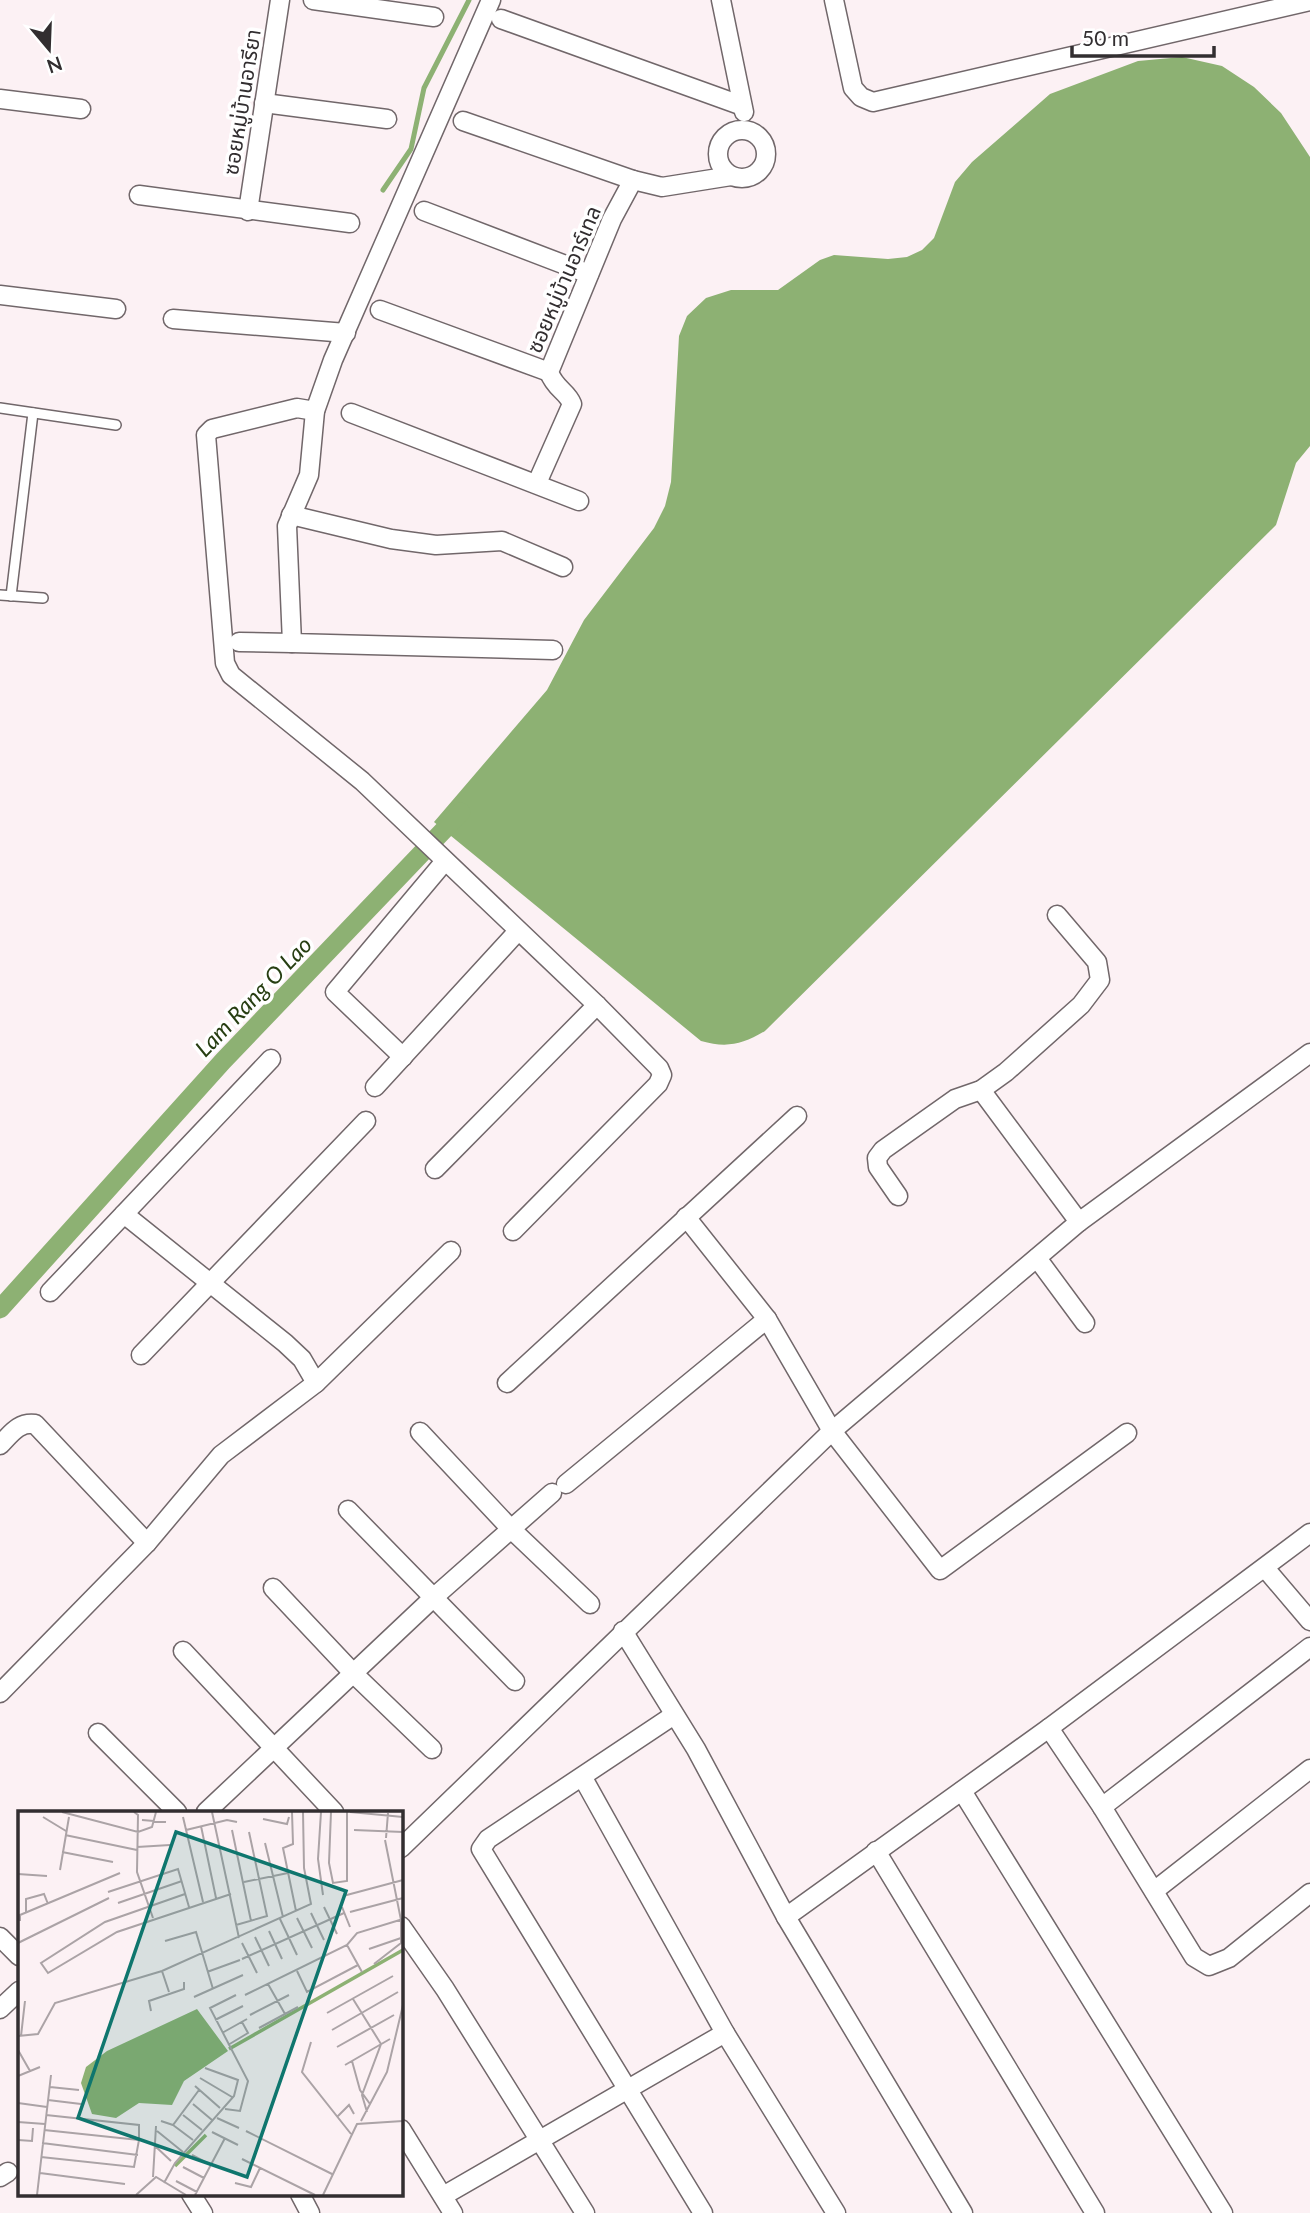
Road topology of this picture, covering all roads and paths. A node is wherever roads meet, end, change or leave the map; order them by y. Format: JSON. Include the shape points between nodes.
{"nodes":[{"id":1,"x":280,"y":0,"type":"edge"},
{"id":2,"x":313,"y":0,"type":"edge"},
{"id":3,"x":491,"y":0,"type":"edge"},
{"id":4,"x":721,"y":0,"type":"edge"},
{"id":5,"x":834,"y":0,"type":"edge"},
{"id":6,"x":1310,"y":1,"type":"edge"},
{"id":7,"x":434,"y":18,"type":"dead end"},
{"id":8,"x":501,"y":19,"type":"dead end"},
{"id":9,"x":0,"y":99,"type":"edge"},
{"id":10,"x":264,"y":103,"type":"junction"},
{"id":11,"x":740,"y":105,"type":"junction"},
{"id":12,"x":81,"y":109,"type":"dead end"},
{"id":13,"x":387,"y":118,"type":"dead end"},
{"id":14,"x":463,"y":121,"type":"dead end"},
{"id":15,"x":753,"y":131,"type":"junction"},
{"id":16,"x":731,"y":176,"type":"junction"},
{"id":17,"x":634,"y":180,"type":"junction"},
{"id":18,"x":139,"y":195,"type":"dead end"},
{"id":19,"x":248,"y":211,"type":"junction"},
{"id":20,"x":424,"y":211,"type":"dead end"},
{"id":21,"x":350,"y":223,"type":"dead end"},
{"id":22,"x":589,"y":274,"type":"junction"},
{"id":23,"x":0,"y":295,"type":"edge"},
{"id":24,"x":116,"y":309,"type":"dead end"},
{"id":25,"x":380,"y":310,"type":"dead end"},
{"id":26,"x":173,"y":319,"type":"dead end"},
{"id":27,"x":346,"y":334,"type":"junction"},
{"id":28,"x":549,"y":372,"type":"junction"},
{"id":29,"x":0,"y":408,"type":"edge"},
{"id":30,"x":315,"y":411,"type":"junction"},
{"id":31,"x":33,"y":413,"type":"junction"},
{"id":32,"x":351,"y":413,"type":"dead end"},
{"id":33,"x":116,"y":425,"type":"dead end"},
{"id":34,"x":537,"y":483,"type":"junction"},
{"id":35,"x":579,"y":501,"type":"dead end"},
{"id":36,"x":291,"y":515,"type":"junction"},
{"id":37,"x":563,"y":567,"type":"dead end"},
{"id":38,"x":0,"y":594,"type":"edge"},
{"id":39,"x":11,"y":596,"type":"junction"},
{"id":40,"x":43,"y":598,"type":"dead end"},
{"id":41,"x":239,"y":642,"type":"dead end"},
{"id":42,"x":292,"y":643,"type":"junction"},
{"id":43,"x":553,"y":650,"type":"dead end"},
{"id":44,"x":445,"y":861,"type":"junction"},
{"id":45,"x":1057,"y":915,"type":"dead end"},
{"id":46,"x":518,"y":931,"type":"junction"},
{"id":47,"x":597,"y":1005,"type":"junction"},
{"id":48,"x":1310,"y":1053,"type":"edge"},
{"id":49,"x":403,"y":1057,"type":"junction"},
{"id":50,"x":271,"y":1059,"type":"dead end"},
{"id":51,"x":375,"y":1087,"type":"dead end"},
{"id":52,"x":981,"y":1090,"type":"junction"},
{"id":53,"x":797,"y":1116,"type":"dead end"},
{"id":54,"x":366,"y":1121,"type":"dead end"},
{"id":55,"x":435,"y":1169,"type":"dead end"},
{"id":56,"x":898,"y":1196,"type":"dead end"},
{"id":57,"x":124,"y":1214,"type":"junction"},
{"id":58,"x":686,"y":1217,"type":"junction"},
{"id":59,"x":1079,"y":1222,"type":"junction"},
{"id":60,"x":513,"y":1231,"type":"dead end"},
{"id":61,"x":451,"y":1251,"type":"dead end"},
{"id":62,"x":1037,"y":1258,"type":"junction"},
{"id":63,"x":209,"y":1283,"type":"junction"},
{"id":64,"x":50,"y":1292,"type":"dead end"},
{"id":65,"x":767,"y":1318,"type":"junction"},
{"id":66,"x":1085,"y":1323,"type":"dead end"},
{"id":67,"x":142,"y":1355,"type":"dead end"},
{"id":68,"x":316,"y":1383,"type":"junction"},
{"id":69,"x":507,"y":1383,"type":"dead end"},
{"id":70,"x":420,"y":1432,"type":"dead end"},
{"id":71,"x":832,"y":1432,"type":"junction"},
{"id":72,"x":1128,"y":1433,"type":"dead end"},
{"id":73,"x":0,"y":1445,"type":"edge"},
{"id":74,"x":348,"y":1510,"type":"dead end"},
{"id":75,"x":510,"y":1528,"type":"junction"},
{"id":76,"x":1310,"y":1533,"type":"edge"},
{"id":77,"x":147,"y":1543,"type":"junction"},
{"id":78,"x":1265,"y":1568,"type":"junction"},
{"id":79,"x":274,"y":1588,"type":"dead end"},
{"id":80,"x":433,"y":1598,"type":"junction"},
{"id":81,"x":590,"y":1605,"type":"dead end"},
{"id":82,"x":1310,"y":1621,"type":"edge"},
{"id":83,"x":623,"y":1631,"type":"junction"},
{"id":84,"x":1310,"y":1647,"type":"edge"},
{"id":85,"x":183,"y":1651,"type":"dead end"},
{"id":86,"x":355,"y":1675,"type":"junction"},
{"id":87,"x":515,"y":1681,"type":"dead end"},
{"id":88,"x":0,"y":1693,"type":"edge"},
{"id":89,"x":674,"y":1715,"type":"junction"},
{"id":90,"x":1049,"y":1728,"type":"junction"},
{"id":91,"x":98,"y":1734,"type":"dead end"},
{"id":92,"x":272,"y":1749,"type":"junction"},
{"id":93,"x":432,"y":1749,"type":"dead end"},
{"id":94,"x":1310,"y":1769,"type":"edge"},
{"id":95,"x":583,"y":1778,"type":"junction"},
{"id":96,"x":962,"y":1791,"type":"junction"},
{"id":97,"x":1102,"y":1807,"type":"junction"},
{"id":98,"x":176,"y":1811,"type":"edge"},
{"id":99,"x":207,"y":1811,"type":"edge"},
{"id":100,"x":333,"y":1811,"type":"edge"},
{"id":101,"x":402,"y":1847,"type":"edge"},
{"id":102,"x":876,"y":1852,"type":"junction"},
{"id":103,"x":1154,"y":1891,"type":"junction"},
{"id":104,"x":1310,"y":1893,"type":"edge"},
{"id":105,"x":786,"y":1917,"type":"junction"},
{"id":106,"x":402,"y":1927,"type":"edge"},
{"id":107,"x":0,"y":1937,"type":"edge"},
{"id":108,"x":18,"y":1955,"type":"edge"},
{"id":109,"x":18,"y":1992,"type":"edge"},
{"id":110,"x":0,"y":2009,"type":"edge"},
{"id":111,"x":725,"y":2033,"type":"junction"},
{"id":112,"x":628,"y":2088,"type":"junction"},
{"id":113,"x":402,"y":2131,"type":"edge"},
{"id":114,"x":541,"y":2140,"type":"junction"},
{"id":115,"x":192,"y":2196,"type":"edge"},
{"id":116,"x":301,"y":2196,"type":"edge"},
{"id":117,"x":443,"y":2196,"type":"junction"},
{"id":118,"x":203,"y":2213,"type":"edge"},
{"id":119,"x":310,"y":2213,"type":"edge"},
{"id":120,"x":453,"y":2213,"type":"edge"},
{"id":121,"x":585,"y":2213,"type":"edge"},
{"id":122,"x":703,"y":2213,"type":"edge"},
{"id":123,"x":836,"y":2213,"type":"edge"},
{"id":124,"x":963,"y":2213,"type":"edge"},
{"id":125,"x":1095,"y":2213,"type":"edge"},
{"id":126,"x":1223,"y":2213,"type":"edge"}],
"edges":[{"from":1,"to":10,"type":"street","name":"ซอยหมู่บ้านอารียา"},
{"from":2,"to":7,"type":"street"},
{"from":3,"to":27,"type":"street"},
{"from":4,"to":11,"type":"street"},
{"from":5,"to":6,"type":"street","via":[[853,88],[873,102]]},
{"from":8,"to":11,"type":"street"},
{"from":9,"to":12,"type":"street"},
{"from":10,"to":13,"type":"street"},
{"from":10,"to":19,"type":"street","name":"ซอยหมู่บ้านอารียา"},
{"from":11,"to":15,"type":"street"},
{"from":14,"to":17,"type":"street"},
{"from":15,"to":16,"type":"street","via":[[732,132],[721,141],[719,161]]},
{"from":15,"to":16,"type":"street","via":[[765,147],[763,167],[746,178]]},
{"from":16,"to":17,"type":"street","via":[[662,187]]},
{"from":17,"to":22,"type":"street","name":"ซอยหมู่บ้านอาร์เทล"},
{"from":18,"to":19,"type":"street"},
{"from":19,"to":21,"type":"street"},
{"from":20,"to":22,"type":"street"},
{"from":22,"to":28,"type":"street","name":"ซอยหมู่บ้านอาร์เทล"},
{"from":23,"to":24,"type":"street"},
{"from":25,"to":28,"type":"street"},
{"from":26,"to":27,"type":"street"},
{"from":27,"to":30,"type":"street"},
{"from":28,"to":34,"type":"street","name":"ซอยหมู่บ้านอาร์เทล","via":[[554,386],[572,404]]},
{"from":29,"to":31,"type":"lane"},
{"from":30,"to":36,"type":"street","via":[[309,475]]},
{"from":30,"to":44,"type":"street","via":[[297,408],[212,429],[206,435],[225,663],[231,675],[362,781]]},
{"from":31,"to":33,"type":"lane"},
{"from":31,"to":39,"type":"lane"},
{"from":32,"to":34,"type":"street"},
{"from":34,"to":35,"type":"street"},
{"from":36,"to":37,"type":"street","via":[[436,545],[502,541]]},
{"from":36,"to":42,"type":"street","via":[[287,526]]},
{"from":38,"to":39,"type":"lane"},
{"from":39,"to":40,"type":"lane"},
{"from":41,"to":42,"type":"street"},
{"from":42,"to":43,"type":"street"},
{"from":44,"to":46,"type":"street"},
{"from":44,"to":49,"type":"street","via":[[335,992]]},
{"from":45,"to":52,"type":"street","via":[[1097,962],[1100,981],[1081,1005]]},
{"from":46,"to":47,"type":"street"},
{"from":46,"to":49,"type":"street"},
{"from":47,"to":55,"type":"street"},
{"from":47,"to":60,"type":"street","via":[[662,1075]]},
{"from":48,"to":59,"type":"street"},
{"from":49,"to":51,"type":"street"},
{"from":50,"to":57,"type":"street"},
{"from":52,"to":56,"type":"street","via":[[955,1099],[883,1150],[878,1167]]},
{"from":52,"to":59,"type":"street"},
{"from":53,"to":58,"type":"street"},
{"from":54,"to":63,"type":"street"},
{"from":57,"to":63,"type":"street"},
{"from":57,"to":64,"type":"street"},
{"from":58,"to":65,"type":"street"},
{"from":58,"to":69,"type":"street"},
{"from":59,"to":62,"type":"street"},
{"from":61,"to":68,"type":"street"},
{"from":62,"to":66,"type":"street"},
{"from":62,"to":71,"type":"street"},
{"from":63,"to":67,"type":"street"},
{"from":63,"to":68,"type":"street","via":[[285,1343]]},
{"from":65,"to":71,"type":"street"},
{"from":65,"to":75,"type":"street"},
{"from":68,"to":77,"type":"street","via":[[222,1455]]},
{"from":70,"to":75,"type":"street"},
{"from":71,"to":72,"type":"street","via":[[940,1570]]},
{"from":71,"to":83,"type":"street"},
{"from":73,"to":77,"type":"street","via":[[15,1429],[35,1424]]},
{"from":74,"to":80,"type":"street"},
{"from":75,"to":80,"type":"street"},
{"from":75,"to":81,"type":"street"},
{"from":76,"to":78,"type":"street"},
{"from":77,"to":88,"type":"street"},
{"from":78,"to":82,"type":"street"},
{"from":78,"to":90,"type":"street"},
{"from":79,"to":86,"type":"street"},
{"from":80,"to":86,"type":"street"},
{"from":80,"to":87,"type":"street"},
{"from":83,"to":89,"type":"street"},
{"from":83,"to":101,"type":"street"},
{"from":84,"to":97,"type":"street"},
{"from":85,"to":92,"type":"street"},
{"from":86,"to":92,"type":"street"},
{"from":86,"to":93,"type":"street"},
{"from":89,"to":95,"type":"street"},
{"from":89,"to":105,"type":"street"},
{"from":90,"to":96,"type":"street"},
{"from":90,"to":97,"type":"street"},
{"from":91,"to":98,"type":"street"},
{"from":92,"to":99,"type":"street"},
{"from":92,"to":100,"type":"street"},
{"from":94,"to":103,"type":"street"},
{"from":95,"to":111,"type":"street"},
{"from":95,"to":112,"type":"street","via":[[488,1839],[481,1849]]},
{"from":96,"to":102,"type":"street"},
{"from":96,"to":126,"type":"street"},
{"from":97,"to":103,"type":"street"},
{"from":102,"to":105,"type":"street"},
{"from":102,"to":125,"type":"street"},
{"from":103,"to":104,"type":"street","via":[[1194,1958],[1209,1966],[1229,1958]]},
{"from":105,"to":124,"type":"street"},
{"from":106,"to":114,"type":"street"},
{"from":107,"to":108,"type":"street"},
{"from":109,"to":110,"type":"street"},
{"from":111,"to":112,"type":"street"},
{"from":111,"to":123,"type":"street"},
{"from":112,"to":114,"type":"street"},
{"from":112,"to":122,"type":"street"},
{"from":113,"to":117,"type":"street"},
{"from":114,"to":117,"type":"street"},
{"from":114,"to":121,"type":"street"},
{"from":115,"to":118,"type":"street"},
{"from":116,"to":119,"type":"street"},
{"from":117,"to":120,"type":"street"}]}
